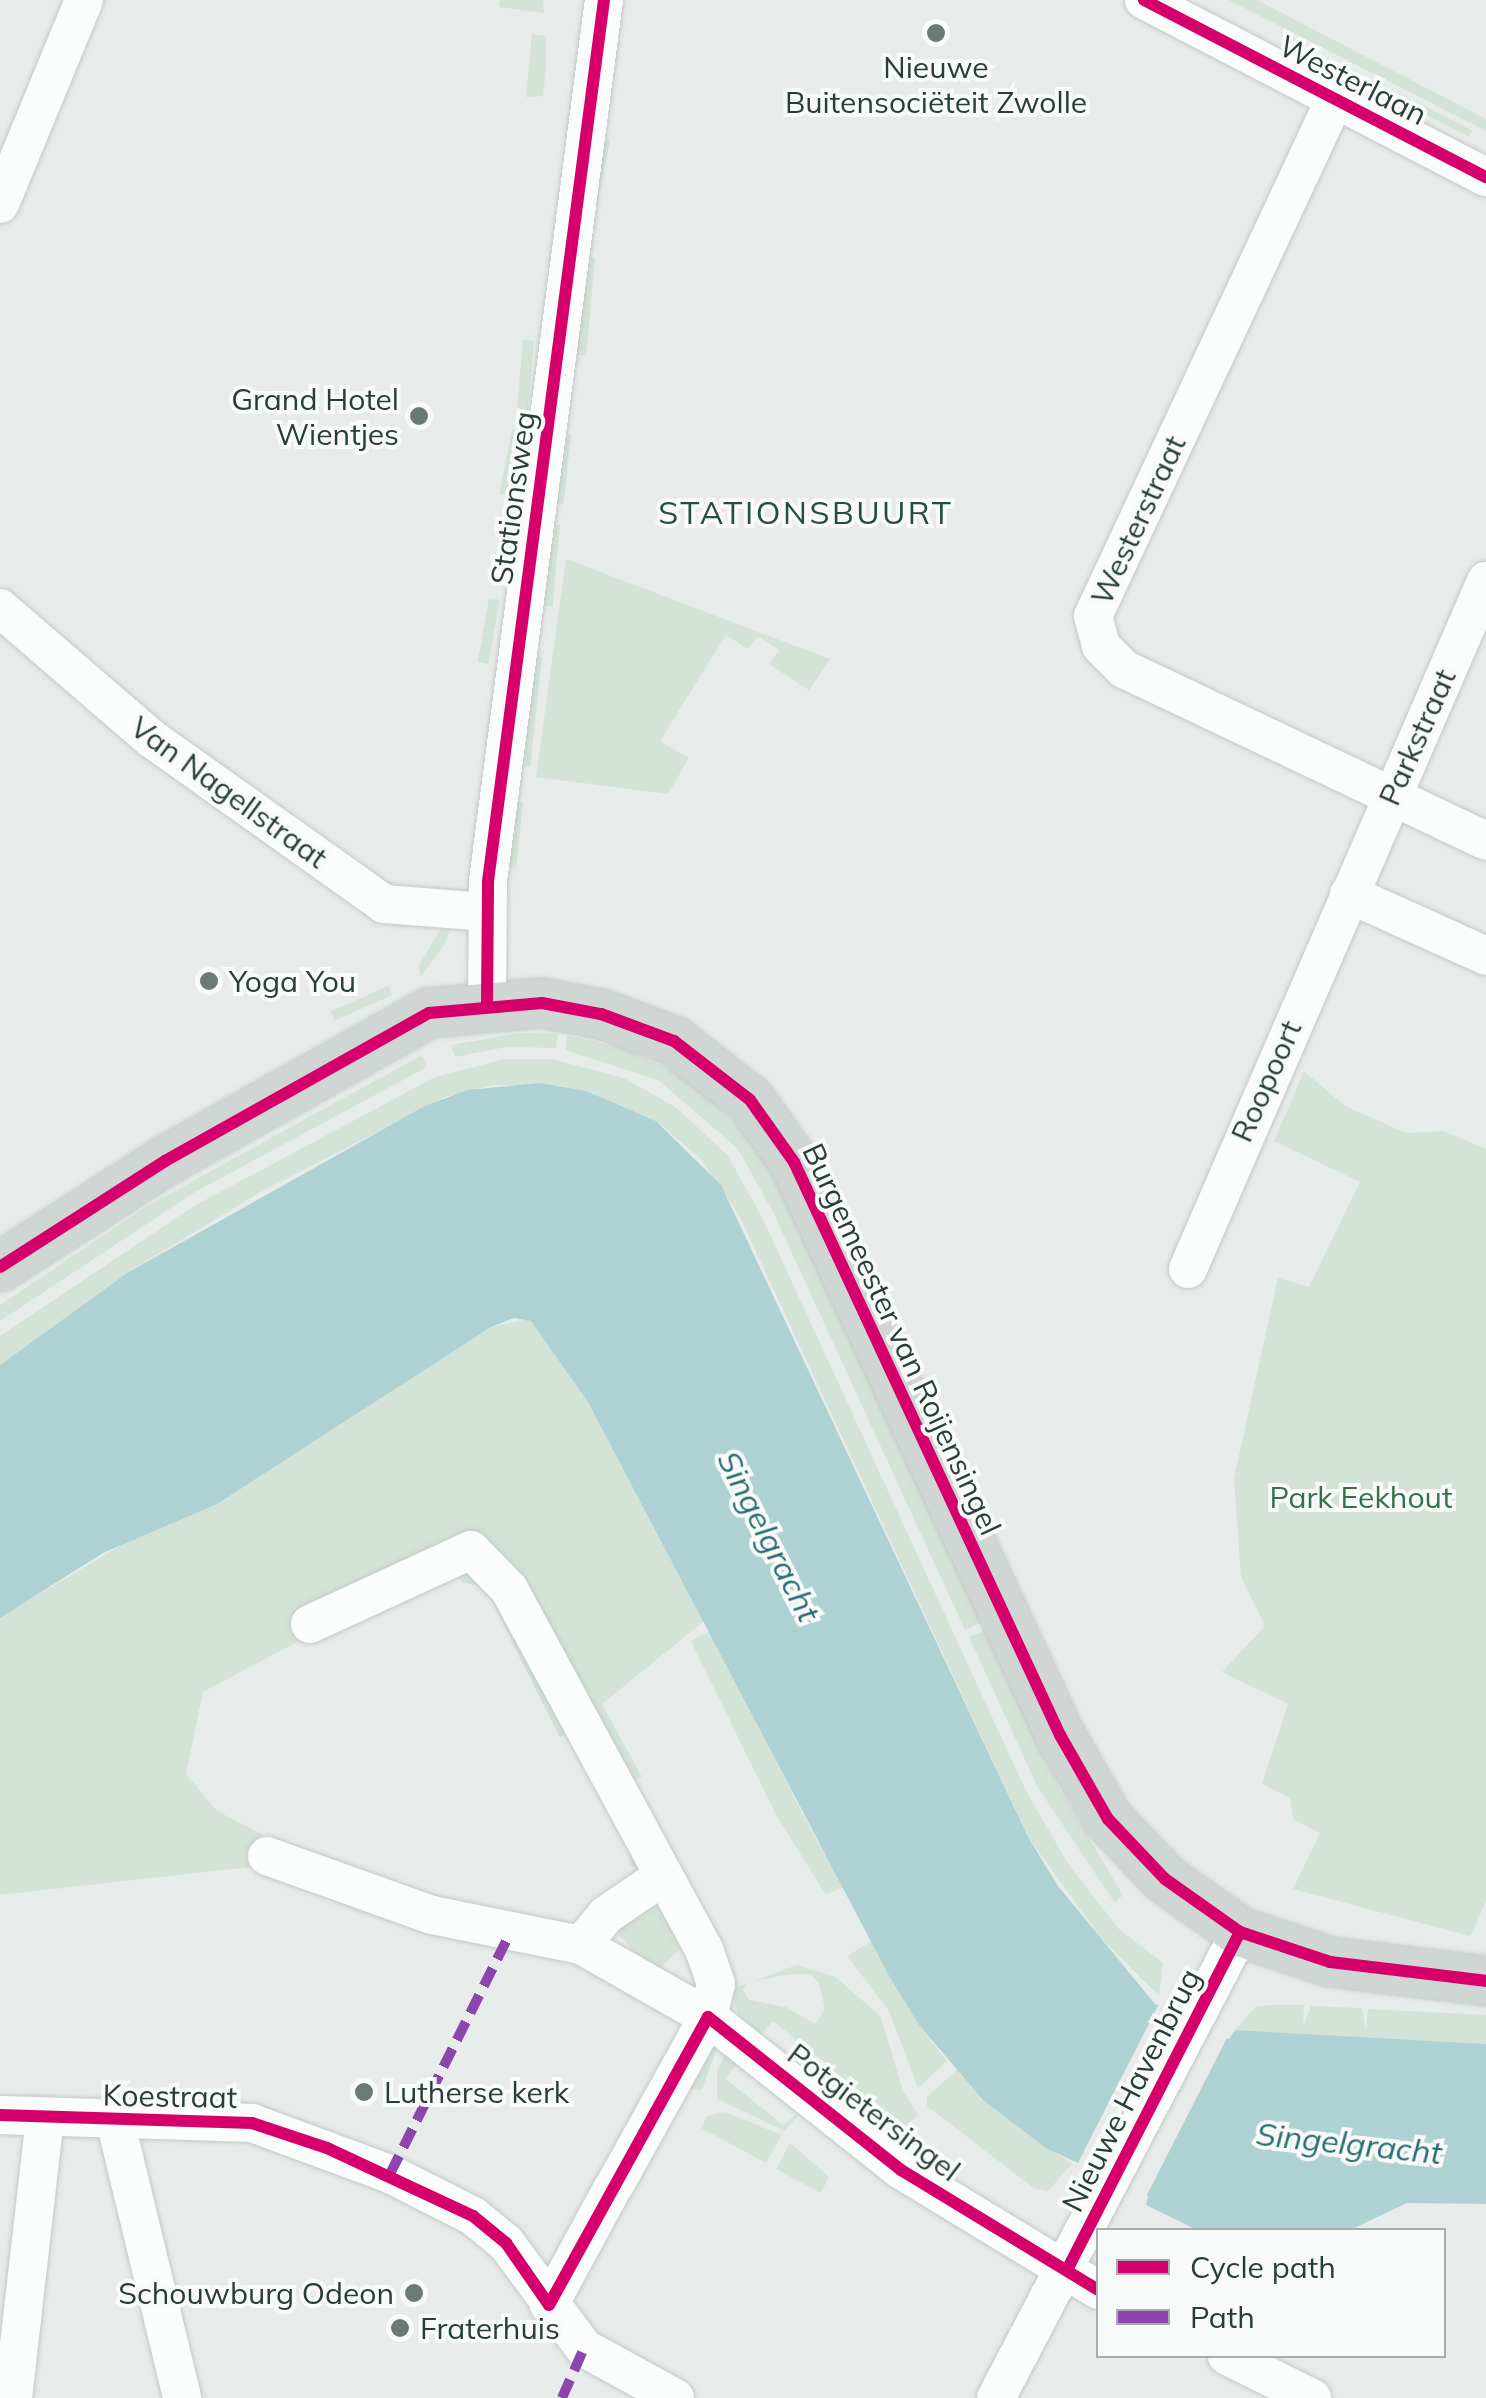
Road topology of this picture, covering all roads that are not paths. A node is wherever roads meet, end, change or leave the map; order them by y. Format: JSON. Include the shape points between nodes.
{"nodes":[{"id":1,"x":84,"y":0,"type":"edge"},
{"id":2,"x":604,"y":0,"type":"edge"},
{"id":3,"x":1144,"y":0,"type":"edge"},
{"id":4,"x":1335,"y":99,"type":"junction"},
{"id":5,"x":1486,"y":177,"type":"edge"},
{"id":6,"x":0,"y":204,"type":"edge"},
{"id":7,"x":1486,"y":581,"type":"edge"},
{"id":8,"x":0,"y":608,"type":"edge"},
{"id":9,"x":1390,"y":798,"type":"junction"},
{"id":10,"x":1486,"y":841,"type":"edge"},
{"id":11,"x":1349,"y":894,"type":"junction"},
{"id":12,"x":485,"y":912,"type":"junction"},
{"id":13,"x":1486,"y":956,"type":"edge"},
{"id":14,"x":487,"y":1003,"type":"junction"},
{"id":15,"x":0,"y":1267,"type":"edge"},
{"id":16,"x":1188,"y":1269,"type":"dead end"},
{"id":17,"x":310,"y":1624,"type":"dead end"},
{"id":18,"x":266,"y":1856,"type":"dead end"},
{"id":19,"x":662,"y":1877,"type":"junction"},
{"id":20,"x":1240,"y":1932,"type":"junction"},
{"id":21,"x":581,"y":1945,"type":"junction"},
{"id":22,"x":1486,"y":1980,"type":"edge"},
{"id":23,"x":708,"y":2017,"type":"junction"},
{"id":24,"x":0,"y":2115,"type":"edge"},
{"id":25,"x":45,"y":2118,"type":"junction"},
{"id":26,"x":115,"y":2120,"type":"junction"},
{"id":27,"x":1099,"y":2228,"type":"edge"},
{"id":28,"x":1096,"y":2237,"type":"edge"},
{"id":29,"x":1083,"y":2280,"type":"edge"},
{"id":30,"x":549,"y":2304,"type":"junction"},
{"id":31,"x":1231,"y":2358,"type":"edge"},
{"id":32,"x":14,"y":2398,"type":"edge"},
{"id":33,"x":182,"y":2398,"type":"edge"},
{"id":34,"x":676,"y":2398,"type":"edge"},
{"id":35,"x":996,"y":2398,"type":"edge"},
{"id":36,"x":1312,"y":2398,"type":"edge"}],
"edges":[{"from":1,"to":6,"type":"street"},
{"from":2,"to":12,"type":"street","name":"Stationsweg"},
{"from":3,"to":4,"type":"street","name":"Westerlaan"},
{"from":4,"to":5,"type":"street","name":"Westerlaan"},
{"from":4,"to":9,"type":"street","name":"Westerstraat","via":[[1093,616],[1101,646],[1124,669]]},
{"from":7,"to":9,"type":"street","name":"Parkstraat"},
{"from":8,"to":12,"type":"street","name":"Van Nagellstraat","via":[[152,738],[384,904]]},
{"from":9,"to":10,"type":"street","name":"Westerstraat"},
{"from":9,"to":11,"type":"street","name":"Parkstraat"},
{"from":11,"to":13,"type":"street"},
{"from":11,"to":16,"type":"street","name":"Roopoort"},
{"from":12,"to":14,"type":"street","name":"Stationsweg"},
{"from":14,"to":15,"type":"main road","name":"Burgemeester van Roijensingel","via":[[413,1020],[166,1161]]},
{"from":14,"to":20,"type":"main road","name":"Burgemeester van Roijensingel","via":[[569,1007],[674,1041],[720,1071],[769,1123],[808,1188],[1086,1786],[1165,1879]]},
{"from":17,"to":19,"type":"street","via":[[471,1550],[491,1564]]},
{"from":18,"to":21,"type":"street","name":"Potgietersingel","via":[[432,1915]]},
{"from":19,"to":21,"type":"street","via":[[606,1915]]},
{"from":19,"to":23,"type":"street","via":[[711,1965],[716,1984]]},
{"from":20,"to":22,"type":"main road","name":"Burgemeester van Roijensingel","via":[[1330,1962]]},
{"from":20,"to":27,"type":"street","name":"Nieuwe Havenbrug","via":[[1112,2183]]},
{"from":21,"to":23,"type":"street","name":"Potgietersingel"},
{"from":23,"to":29,"type":"street","name":"Potgietersingel","via":[[901,2170]]},
{"from":23,"to":30,"type":"street"},
{"from":24,"to":25,"type":"street","name":"Koestraat"},
{"from":25,"to":26,"type":"street","name":"Koestraat"},
{"from":25,"to":32,"type":"street"},
{"from":26,"to":30,"type":"street","name":"Koestraat","via":[[252,2123],[390,2174],[473,2216],[506,2243]]},
{"from":26,"to":33,"type":"street"},
{"from":28,"to":29,"type":"street","name":"Nieuwe Havenbrug"},
{"from":29,"to":35,"type":"street","name":"Nieuwe Havenbrug"},
{"from":30,"to":34,"type":"street","name":"Koestraat","via":[[584,2348]]},
{"from":31,"to":36,"type":"street"}]}
